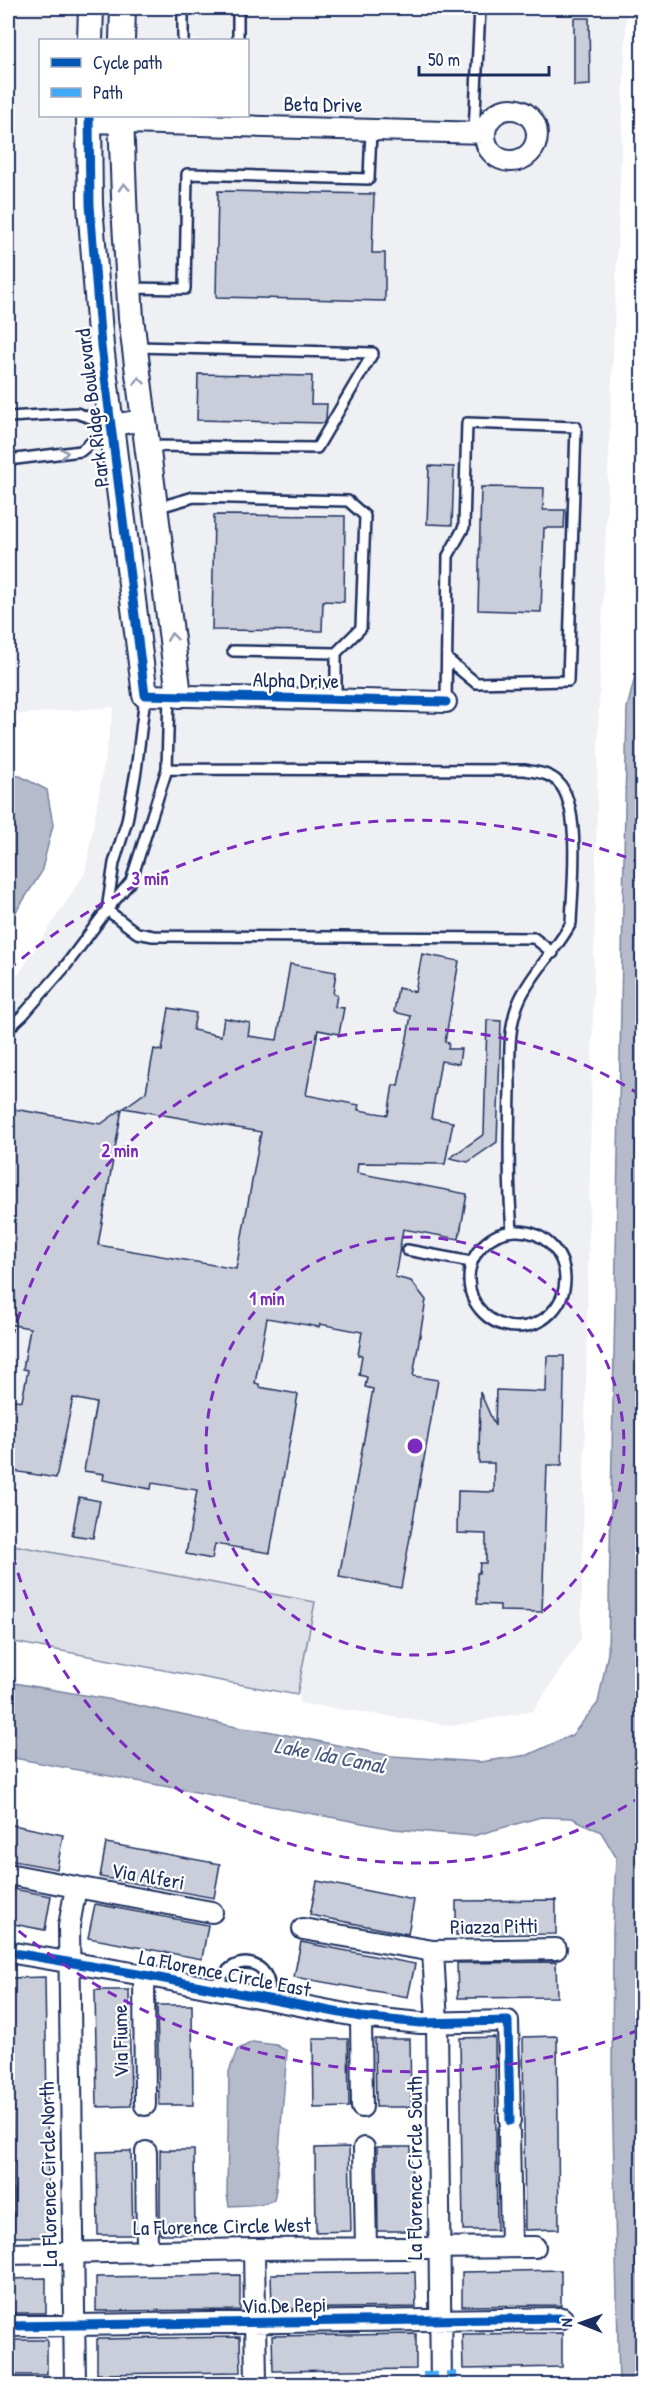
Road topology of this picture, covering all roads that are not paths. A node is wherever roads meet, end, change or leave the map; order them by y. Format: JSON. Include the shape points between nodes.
{"nodes":[{"id":1,"x":91,"y":8,"type":"edge"},
{"id":2,"x":123,"y":8,"type":"edge"},
{"id":3,"x":183,"y":8,"type":"edge"},
{"id":4,"x":238,"y":8,"type":"edge"},
{"id":5,"x":480,"y":8,"type":"edge"},
{"id":6,"x":90,"y":39,"type":"edge"},
{"id":7,"x":122,"y":39,"type":"edge"},
{"id":8,"x":183,"y":39,"type":"edge"},
{"id":9,"x":238,"y":39,"type":"edge"},
{"id":10,"x":88,"y":119,"type":"edge"},
{"id":11,"x":122,"y":119,"type":"edge"},
{"id":12,"x":238,"y":121,"type":"edge"},
{"id":13,"x":371,"y":130,"type":"junction"},
{"id":14,"x":479,"y":133,"type":"joint"},
{"id":15,"x":129,"y":288,"type":"junction"},
{"id":16,"x":135,"y":347,"type":"junction"},
{"id":17,"x":8,"y":417,"type":"edge"},
{"id":18,"x":144,"y":420,"type":"junction"},
{"id":19,"x":112,"y":425,"type":"junction"},
{"id":20,"x":147,"y":446,"type":"junction"},
{"id":21,"x":8,"y":460,"type":"edge"},
{"id":22,"x":156,"y":508,"type":"junction"},
{"id":23,"x":233,"y":651,"type":"dead end"},
{"id":24,"x":336,"y":653,"type":"junction"},
{"id":25,"x":447,"y":659,"type":"junction"},
{"id":26,"x":164,"y":695,"type":"junction"},
{"id":27,"x":336,"y":699,"type":"junction"},
{"id":28,"x":446,"y":702,"type":"joint"},
{"id":29,"x":167,"y":769,"type":"junction"},
{"id":30,"x":107,"y":910,"type":"junction"},
{"id":31,"x":553,"y":953,"type":"junction"},
{"id":32,"x":8,"y":1029,"type":"edge"},
{"id":33,"x":512,"y":1231,"type":"junction"},
{"id":34,"x":407,"y":1250,"type":"dead end"},
{"id":35,"x":471,"y":1262,"type":"junction"},
{"id":36,"x":8,"y":1874,"type":"edge"},
{"id":37,"x":76,"y":1887,"type":"junction"},
{"id":38,"x":212,"y":1912,"type":"dead end"},
{"id":39,"x":303,"y":1929,"type":"dead end"},
{"id":40,"x":556,"y":1949,"type":"dead end"},
{"id":41,"x":433,"y":1951,"type":"junction"},
{"id":42,"x":8,"y":1952,"type":"edge"},
{"id":43,"x":69,"y":1962,"type":"junction"},
{"id":44,"x":144,"y":1975,"type":"junction"},
{"id":45,"x":216,"y":1990,"type":"junction"},
{"id":46,"x":269,"y":2000,"type":"junction"},
{"id":47,"x":361,"y":2017,"type":"junction"},
{"id":48,"x":437,"y":2023,"type":"junction"},
{"id":49,"x":145,"y":2105,"type":"dead end"},
{"id":50,"x":362,"y":2107,"type":"dead end"},
{"id":51,"x":364,"y":2148,"type":"dead end"},
{"id":52,"x":146,"y":2152,"type":"dead end"},
{"id":53,"x":438,"y":2247,"type":"junction"},
{"id":54,"x":511,"y":2247,"type":"junction"},
{"id":55,"x":535,"y":2247,"type":"dead end"},
{"id":56,"x":366,"y":2248,"type":"junction"},
{"id":57,"x":254,"y":2249,"type":"junction"},
{"id":58,"x":147,"y":2252,"type":"junction"},
{"id":59,"x":8,"y":2254,"type":"edge"},
{"id":60,"x":73,"y":2254,"type":"junction"},
{"id":61,"x":562,"y":2318,"type":"dead end"},
{"id":62,"x":439,"y":2321,"type":"junction"},
{"id":63,"x":255,"y":2323,"type":"junction"},
{"id":64,"x":74,"y":2325,"type":"junction"},
{"id":65,"x":8,"y":2326,"type":"edge"},
{"id":66,"x":256,"y":2383,"type":"edge"},
{"id":67,"x":75,"y":2385,"type":"edge"},
{"id":68,"x":441,"y":2385,"type":"edge"}],
"edges":[{"from":1,"to":6,"type":"street"},
{"from":2,"to":7,"type":"street"},
{"from":3,"to":8,"type":"lane"},
{"from":4,"to":9,"type":"lane"},
{"from":5,"to":14,"type":"lane"},
{"from":10,"to":11,"type":"street","name":"Beta Drive"},
{"from":10,"to":19,"type":"street","name":"Park Ridge Boulevard","via":[[101,346]]},
{"from":11,"to":12,"type":"street","name":"Beta Drive"},
{"from":15,"to":11,"type":"street","one_way":true},
{"from":12,"to":13,"type":"street","name":"Beta Drive"},
{"from":13,"to":14,"type":"street","name":"Beta Drive"},
{"from":13,"to":15,"type":"lane","via":[[369,179],[187,174],[185,289]]},
{"from":15,"to":16,"type":"street"},
{"from":18,"to":16,"type":"street","one_way":true},
{"from":16,"to":20,"type":"lane","via":[[373,353],[317,448]]},
{"from":17,"to":19,"type":"lane","via":[[76,413]]},
{"from":18,"to":19,"type":"street"},
{"from":18,"to":20,"type":"street"},
{"from":21,"to":19,"type":"lane","one_way":true,"via":[[81,451]]},
{"from":19,"to":26,"type":"street","name":"Park Ridge Boulevard"},
{"from":20,"to":22,"type":"street"},
{"from":22,"to":24,"type":"lane","via":[[194,497],[348,501],[365,516],[361,628]]},
{"from":26,"to":22,"type":"street","one_way":true},
{"from":23,"to":24,"type":"lane"},
{"from":24,"to":27,"type":"lane"},
{"from":25,"to":25,"type":"lane","via":[[448,556],[464,527],[467,423],[576,427],[568,681],[476,683]]},
{"from":25,"to":28,"type":"lane"},
{"from":26,"to":27,"type":"street","name":"Alpha Drive"},
{"from":26,"to":29,"type":"lane"},
{"from":26,"to":30,"type":"lane","via":[[136,771]]},
{"from":27,"to":28,"type":"street","name":"Alpha Drive"},
{"from":29,"to":30,"type":"lane","via":[[132,881]]},
{"from":29,"to":31,"type":"lane","via":[[524,770],[547,775],[566,793],[573,828],[571,923]]},
{"from":30,"to":31,"type":"lane","via":[[137,933],[153,936],[534,938]]},
{"from":30,"to":32,"type":"lane","via":[[63,968]]},
{"from":31,"to":33,"type":"lane","via":[[521,998],[511,1029],[508,1162]]},
{"from":33,"to":35,"type":"lane","via":[[483,1244]]},
{"from":33,"to":35,"type":"lane","via":[[543,1238],[562,1264],[562,1296],[550,1314],[521,1327],[490,1319],[471,1294]]},
{"from":34,"to":35,"type":"lane"},
{"from":36,"to":37,"type":"street","name":"Via Alferi"},
{"from":37,"to":38,"type":"street","name":"Via Alferi"},
{"from":37,"to":43,"type":"street","via":[[69,1926]]},
{"from":39,"to":41,"type":"street"},
{"from":40,"to":41,"type":"street","name":"Piazza Pitti"},
{"from":41,"to":48,"type":"street","name":"La Florence Circle South"},
{"from":42,"to":43,"type":"street","name":"La Florence Circle East"},
{"from":43,"to":44,"type":"street","name":"La Florence Circle East"},
{"from":43,"to":60,"type":"street","name":"La Florence Circle North"},
{"from":44,"to":45,"type":"street","name":"La Florence Circle East"},
{"from":44,"to":49,"type":"street","name":"Via Fiume"},
{"from":45,"to":46,"type":"street","name":"La Florence Circle East"},
{"from":45,"to":46,"type":"lane","via":[[231,1966],[249,1963],[262,1968],[267,1976]]},
{"from":46,"to":47,"type":"street","name":"La Florence Circle East"},
{"from":47,"to":48,"type":"street","name":"La Florence Circle East"},
{"from":47,"to":50,"type":"street"},
{"from":48,"to":53,"type":"street","name":"La Florence Circle South"},
{"from":48,"to":54,"type":"street","name":"La Florence Circle East","via":[[508,2021]]},
{"from":51,"to":56,"type":"street"},
{"from":52,"to":58,"type":"street"},
{"from":53,"to":54,"type":"street","name":"La Florence Circle West"},
{"from":53,"to":56,"type":"street","name":"La Florence Circle West"},
{"from":53,"to":62,"type":"street","name":"La Florence Circle South"},
{"from":54,"to":55,"type":"street","name":"La Florence Circle West"},
{"from":56,"to":57,"type":"street","name":"La Florence Circle West"},
{"from":57,"to":58,"type":"street","name":"La Florence Circle West"},
{"from":57,"to":63,"type":"street"},
{"from":58,"to":60,"type":"street","name":"La Florence Circle West"},
{"from":59,"to":60,"type":"street","name":"La Florence Circle West"},
{"from":60,"to":64,"type":"street","name":"La Florence Circle North"},
{"from":61,"to":62,"type":"street","name":"Via De Pepi"},
{"from":62,"to":63,"type":"street","name":"Via De Pepi"},
{"from":62,"to":68,"type":"street","name":"La Florence Circle South"},
{"from":63,"to":64,"type":"street","name":"Via De Pepi"},
{"from":63,"to":66,"type":"street"},
{"from":64,"to":65,"type":"street","name":"Via De Pepi"},
{"from":64,"to":67,"type":"street","name":"La Florence Circle North"}]}
